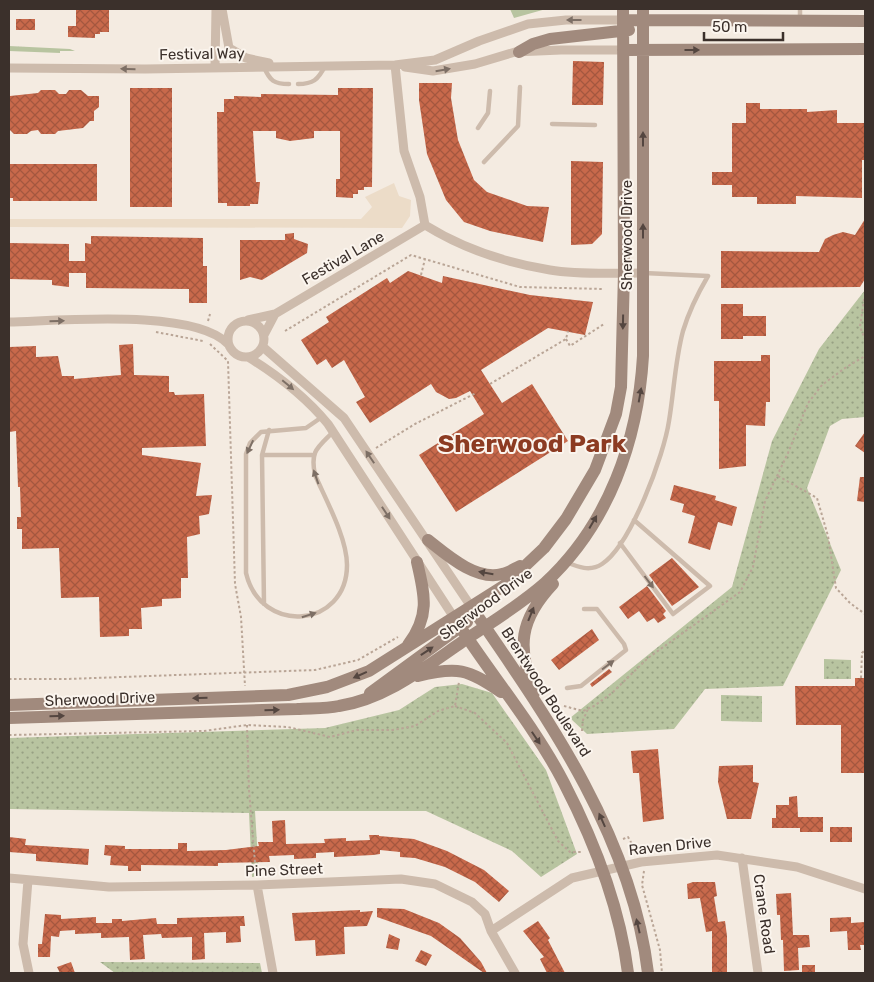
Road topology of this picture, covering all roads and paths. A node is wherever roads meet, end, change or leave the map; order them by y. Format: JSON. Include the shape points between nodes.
{"nodes":[{"id":1,"x":216,"y":9,"type":"edge"},
{"id":2,"x":222,"y":9,"type":"edge"},
{"id":3,"x":643,"y":15,"type":"edge"},
{"id":4,"x":800,"y":15,"type":"edge"},
{"id":5,"x":623,"y":20,"type":"edge"},
{"id":6,"x":865,"y":21,"type":"edge"},
{"id":7,"x":865,"y":49,"type":"edge"},
{"id":8,"x":623,"y":50,"type":"junction"},
{"id":9,"x":643,"y":51,"type":"junction"},
{"id":10,"x":519,"y":52,"type":"junction"},
{"id":11,"x":395,"y":65,"type":"junction"},
{"id":12,"x":215,"y":66,"type":"junction"},
{"id":13,"x":325,"y":66,"type":"junction"},
{"id":14,"x":264,"y":67,"type":"junction"},
{"id":15,"x":284,"y":67,"type":"junction"},
{"id":16,"x":9,"y":68,"type":"edge"},
{"id":17,"x":289,"y":84,"type":"dead end"},
{"id":18,"x":298,"y":84,"type":"dead end"},
{"id":19,"x":520,"y":87,"type":"dead end"},
{"id":20,"x":490,"y":91,"type":"dead end"},
{"id":21,"x":552,"y":124,"type":"dead end"},
{"id":22,"x":595,"y":124,"type":"dead end"},
{"id":23,"x":478,"y":128,"type":"dead end"},
{"id":24,"x":484,"y":162,"type":"dead end"},
{"id":25,"x":424,"y":225,"type":"junction"},
{"id":26,"x":425,"y":259,"type":"junction"},
{"id":27,"x":624,"y":273,"type":"junction"},
{"id":28,"x":643,"y":273,"type":"junction"},
{"id":29,"x":421,"y":275,"type":"dead end"},
{"id":30,"x":604,"y":289,"type":"dead end"},
{"id":31,"x":864,"y":299,"type":"edge"},
{"id":32,"x":275,"y":314,"type":"junction"},
{"id":33,"x":248,"y":320,"type":"junction"},
{"id":34,"x":9,"y":322,"type":"edge"},
{"id":35,"x":604,"y":324,"type":"dead end"},
{"id":36,"x":151,"y":330,"type":"dead end"},
{"id":37,"x":206,"y":331,"type":"junction"},
{"id":38,"x":285,"y":331,"type":"dead end"},
{"id":39,"x":568,"y":331,"type":"dead end"},
{"id":40,"x":264,"y":336,"type":"junction"},
{"id":41,"x":566,"y":339,"type":"junction"},
{"id":42,"x":865,"y":339,"type":"edge"},
{"id":43,"x":207,"y":342,"type":"junction"},
{"id":44,"x":228,"y":344,"type":"junction"},
{"id":45,"x":263,"y":347,"type":"junction"},
{"id":46,"x":865,"y":356,"type":"edge"},
{"id":47,"x":248,"y":357,"type":"junction"},
{"id":48,"x":490,"y":384,"type":"dead end"},
{"id":49,"x":476,"y":393,"type":"dead end"},
{"id":50,"x":322,"y":417,"type":"junction"},
{"id":51,"x":269,"y":430,"type":"junction"},
{"id":52,"x":333,"y":432,"type":"junction"},
{"id":53,"x":376,"y":448,"type":"dead end"},
{"id":54,"x":262,"y":455,"type":"junction"},
{"id":55,"x":312,"y":455,"type":"junction"},
{"id":56,"x":778,"y":476,"type":"junction"},
{"id":57,"x":634,"y":520,"type":"junction"},
{"id":58,"x":428,"y":540,"type":"junction"},
{"id":59,"x":620,"y":543,"type":"junction"},
{"id":60,"x":531,"y":561,"type":"junction"},
{"id":61,"x":417,"y":562,"type":"junction"},
{"id":62,"x":565,"y":562,"type":"junction"},
{"id":63,"x":264,"y":604,"type":"junction"},
{"id":64,"x":472,"y":608,"type":"junction"},
{"id":65,"x":584,"y":608,"type":"dead end"},
{"id":66,"x":865,"y":614,"type":"edge"},
{"id":67,"x":461,"y":628,"type":"junction"},
{"id":68,"x":486,"y":628,"type":"junction"},
{"id":69,"x":401,"y":636,"type":"dead end"},
{"id":70,"x":865,"y":650,"type":"edge"},
{"id":71,"x":403,"y":652,"type":"junction"},
{"id":72,"x":244,"y":673,"type":"junction"},
{"id":73,"x":459,"y":677,"type":"dead end"},
{"id":74,"x":860,"y":678,"type":"dead end"},
{"id":75,"x":9,"y":679,"type":"edge"},
{"id":76,"x":408,"y":679,"type":"junction"},
{"id":77,"x":566,"y":688,"type":"dead end"},
{"id":78,"x":246,"y":690,"type":"dead end"},
{"id":79,"x":508,"y":697,"type":"junction"},
{"id":80,"x":360,"y":701,"type":"junction"},
{"id":81,"x":9,"y":704,"type":"edge"},
{"id":82,"x":455,"y":706,"type":"junction"},
{"id":83,"x":564,"y":706,"type":"dead end"},
{"id":84,"x":588,"y":710,"type":"junction"},
{"id":85,"x":541,"y":711,"type":"junction"},
{"id":86,"x":9,"y":718,"type":"edge"},
{"id":87,"x":247,"y":718,"type":"dead end"},
{"id":88,"x":247,"y":725,"type":"junction"},
{"id":89,"x":582,"y":731,"type":"dead end"},
{"id":90,"x":9,"y":735,"type":"edge"},
{"id":91,"x":612,"y":844,"type":"junction"},
{"id":92,"x":593,"y":850,"type":"junction"},
{"id":93,"x":742,"y":858,"type":"junction"},
{"id":94,"x":641,"y":862,"type":"junction"},
{"id":95,"x":620,"y":865,"type":"junction"},
{"id":96,"x":602,"y":870,"type":"junction"},
{"id":97,"x":9,"y":878,"type":"edge"},
{"id":98,"x":28,"y":880,"type":"junction"},
{"id":99,"x":257,"y":885,"type":"junction"},
{"id":100,"x":865,"y":889,"type":"edge"},
{"id":101,"x":491,"y":931,"type":"junction"},
{"id":102,"x":29,"y":973,"type":"edge"},
{"id":103,"x":272,"y":973,"type":"edge"},
{"id":104,"x":515,"y":973,"type":"edge"},
{"id":105,"x":628,"y":973,"type":"edge"},
{"id":106,"x":648,"y":973,"type":"edge"},
{"id":107,"x":662,"y":973,"type":"edge"},
{"id":108,"x":758,"y":973,"type":"edge"}],
"edges":[{"from":1,"to":12,"type":"street"},
{"from":2,"to":15,"type":"street","via":[[229,48],[246,58]]},
{"from":3,"to":4,"type":"main road"},
{"from":3,"to":5,"type":"main road"},
{"from":3,"to":9,"type":"main road","name":"Sherwood Drive"},
{"from":4,"to":6,"type":"main road"},
{"from":5,"to":8,"type":"main road","name":"Sherwood Drive"},
{"from":5,"to":10,"type":"main road","via":[[533,44]]},
{"from":5,"to":11,"type":"street","name":"Festival Way","one_way":true,"via":[[528,24],[435,60]]},
{"from":9,"to":7,"type":"main road","one_way":true},
{"from":8,"to":9,"type":"main road"},
{"from":8,"to":10,"type":"street","name":"Festival Way"},
{"from":8,"to":27,"type":"main road","name":"Sherwood Drive"},
{"from":28,"to":9,"type":"main road","name":"Sherwood Drive","one_way":true},
{"from":11,"to":10,"type":"street","name":"Festival Way","one_way":true,"via":[[433,71]]},
{"from":11,"to":13,"type":"street","name":"Festival Way"},
{"from":11,"to":25,"type":"street","via":[[404,151],[420,197]]},
{"from":12,"to":14,"type":"street","name":"Festival Way"},
{"from":12,"to":16,"type":"street","name":"Festival Way","one_way":true},
{"from":13,"to":15,"type":"street","name":"Festival Way"},
{"from":13,"to":18,"type":"lane","via":[[319,78],[310,84]]},
{"from":14,"to":15,"type":"street","name":"Festival Way"},
{"from":14,"to":17,"type":"lane","via":[[270,79],[277,84]]},
{"from":19,"to":24,"type":"lane","via":[[518,126]]},
{"from":20,"to":23,"type":"lane","via":[[488,113]]},
{"from":21,"to":22,"type":"lane"},
{"from":25,"to":27,"type":"street","via":[[498,258],[552,271]]},
{"from":25,"to":32,"type":"street","name":"Festival Lane"},
{"from":26,"to":29,"type":"path"},
{"from":26,"to":30,"type":"path","via":[[520,287]]},
{"from":26,"to":38,"type":"path","via":[[411,255]]},
{"from":27,"to":28,"type":"street"},
{"from":27,"to":60,"type":"main road","name":"Sherwood Drive","one_way":true,"via":[[621,387],[609,436],[595,470],[566,519]]},
{"from":28,"to":57,"type":"lane","via":[[708,276],[683,330],[669,423],[650,486]]},
{"from":62,"to":28,"type":"main road","name":"Sherwood Drive","one_way":true,"via":[[590,529],[611,492],[630,443],[641,388]]},
{"from":31,"to":42,"type":"path","via":[[860,327]]},
{"from":32,"to":33,"type":"street","name":"Festival Lane"},
{"from":32,"to":40,"type":"street"},
{"from":33,"to":40,"type":"street","via":[[259,325]]},
{"from":33,"to":44,"type":"street","via":[[232,326]]},
{"from":34,"to":37,"type":"street","one_way":true,"via":[[129,320],[163,322]]},
{"from":35,"to":41,"type":"path","via":[[570,346]]},
{"from":36,"to":43,"type":"path"},
{"from":37,"to":43,"type":"path"},
{"from":37,"to":44,"type":"street","via":[[219,335]]},
{"from":39,"to":41,"type":"path"},
{"from":40,"to":45,"type":"street"},
{"from":41,"to":48,"type":"path"},
{"from":43,"to":72,"type":"path","via":[[228,361],[236,584]]},
{"from":44,"to":47,"type":"street","via":[[236,354]]},
{"from":45,"to":47,"type":"street"},
{"from":58,"to":45,"type":"street","name":"Brentwood Boulevard","one_way":true,"via":[[344,418]]},
{"from":46,"to":56,"type":"path","via":[[844,368],[813,396]]},
{"from":47,"to":50,"type":"street","one_way":true,"via":[[280,378]]},
{"from":49,"to":53,"type":"path"},
{"from":50,"to":51,"type":"lane","via":[[306,428]]},
{"from":50,"to":52,"type":"street"},
{"from":51,"to":54,"type":"lane"},
{"from":51,"to":63,"type":"lane","one_way":true,"via":[[261,432],[250,443],[245,463],[246,573]]},
{"from":52,"to":55,"type":"lane"},
{"from":52,"to":61,"type":"street","one_way":true},
{"from":54,"to":55,"type":"lane"},
{"from":54,"to":63,"type":"lane"},
{"from":63,"to":55,"type":"lane","one_way":true,"via":[[278,614],[303,618],[331,603],[347,578],[345,548],[315,475]]},
{"from":56,"to":66,"type":"path","via":[[817,498],[836,588]]},
{"from":56,"to":84,"type":"path","via":[[762,509],[753,567],[740,592],[648,658],[612,693]]},
{"from":57,"to":59,"type":"lane"},
{"from":59,"to":57,"type":"lane","one_way":true,"via":[[673,614],[710,586]]},
{"from":60,"to":58,"type":"main road","one_way":true,"via":[[502,574],[487,575],[472,570]]},
{"from":58,"to":64,"type":"street","name":"Brentwood Boulevard"},
{"from":59,"to":62,"type":"lane","via":[[602,564],[584,570]]},
{"from":60,"to":64,"type":"main road","name":"Sherwood Drive","via":[[505,585]]},
{"from":61,"to":67,"type":"street"},
{"from":61,"to":71,"type":"main road","via":[[424,614],[418,632]]},
{"from":62,"to":68,"type":"main road","name":"Sherwood Drive","via":[[544,583]]},
{"from":85,"to":62,"type":"main road","one_way":true,"via":[[524,663],[523,640],[530,613],[554,583]]},
{"from":64,"to":67,"type":"main road","name":"Sherwood Drive"},
{"from":64,"to":68,"type":"main road","name":"Brentwood Boulevard"},
{"from":77,"to":65,"type":"lane","one_way":true,"via":[[581,686],[626,650],[597,609]]},
{"from":67,"to":68,"type":"main road","name":"Sherwood Drive"},
{"from":67,"to":71,"type":"main road","name":"Sherwood Drive"},
{"from":67,"to":76,"type":"main road","name":"Sherwood Drive"},
{"from":67,"to":79,"type":"main road"},
{"from":80,"to":67,"type":"main road","one_way":true},
{"from":68,"to":85,"type":"main road","name":"Brentwood Boulevard"},
{"from":69,"to":72,"type":"path","via":[[358,660],[332,668]]},
{"from":70,"to":74,"type":"path","via":[[860,659]]},
{"from":71,"to":81,"type":"main road","name":"Sherwood Drive","one_way":true,"via":[[355,678],[288,695]]},
{"from":72,"to":75,"type":"path"},
{"from":72,"to":78,"type":"path"},
{"from":73,"to":82,"type":"path"},
{"from":76,"to":79,"type":"main road","via":[[442,670],[473,673]]},
{"from":76,"to":80,"type":"main road","name":"Sherwood Drive"},
{"from":79,"to":92,"type":"main road","one_way":true,"via":[[564,782]]},
{"from":86,"to":80,"type":"main road","name":"Sherwood Drive","one_way":true,"via":[[297,709]]},
{"from":82,"to":88,"type":"path","via":[[438,711],[415,726],[357,730],[330,737],[288,727]]},
{"from":82,"to":92,"type":"path","via":[[475,713],[507,743],[563,847],[577,854]]},
{"from":83,"to":84,"type":"path"},
{"from":84,"to":89,"type":"path"},
{"from":91,"to":85,"type":"main road","name":"Brentwood Boulevard","one_way":true,"via":[[592,798]]},
{"from":87,"to":88,"type":"path"},
{"from":88,"to":90,"type":"path","via":[[204,731]]},
{"from":88,"to":99,"type":"path"},
{"from":91,"to":94,"type":"path","via":[[628,837]]},
{"from":91,"to":95,"type":"main road","name":"Brentwood Boulevard"},
{"from":92,"to":96,"type":"main road"},
{"from":93,"to":94,"type":"street","name":"Raven Drive","via":[[718,855]]},
{"from":93,"to":100,"type":"street","name":"Raven Drive","via":[[797,867]]},
{"from":93,"to":108,"type":"street","name":"Crane Road"},
{"from":94,"to":95,"type":"street","name":"Raven Drive"},
{"from":94,"to":107,"type":"path","via":[[645,874],[642,885],[660,950]]},
{"from":95,"to":96,"type":"street","name":"Raven Drive"},
{"from":106,"to":95,"type":"main road","name":"Brentwood Boulevard","one_way":true},
{"from":96,"to":101,"type":"street","name":"Raven Drive","via":[[572,878]]},
{"from":96,"to":105,"type":"main road"},
{"from":97,"to":98,"type":"street","name":"Pine Street"},
{"from":98,"to":99,"type":"street","name":"Pine Street","via":[[109,887]]},
{"from":98,"to":102,"type":"street","via":[[23,944]]},
{"from":99,"to":101,"type":"street","name":"Pine Street","via":[[401,879],[436,884],[472,902],[485,914]]},
{"from":99,"to":103,"type":"street"},
{"from":101,"to":104,"type":"street","name":"Pine Street"}]}
